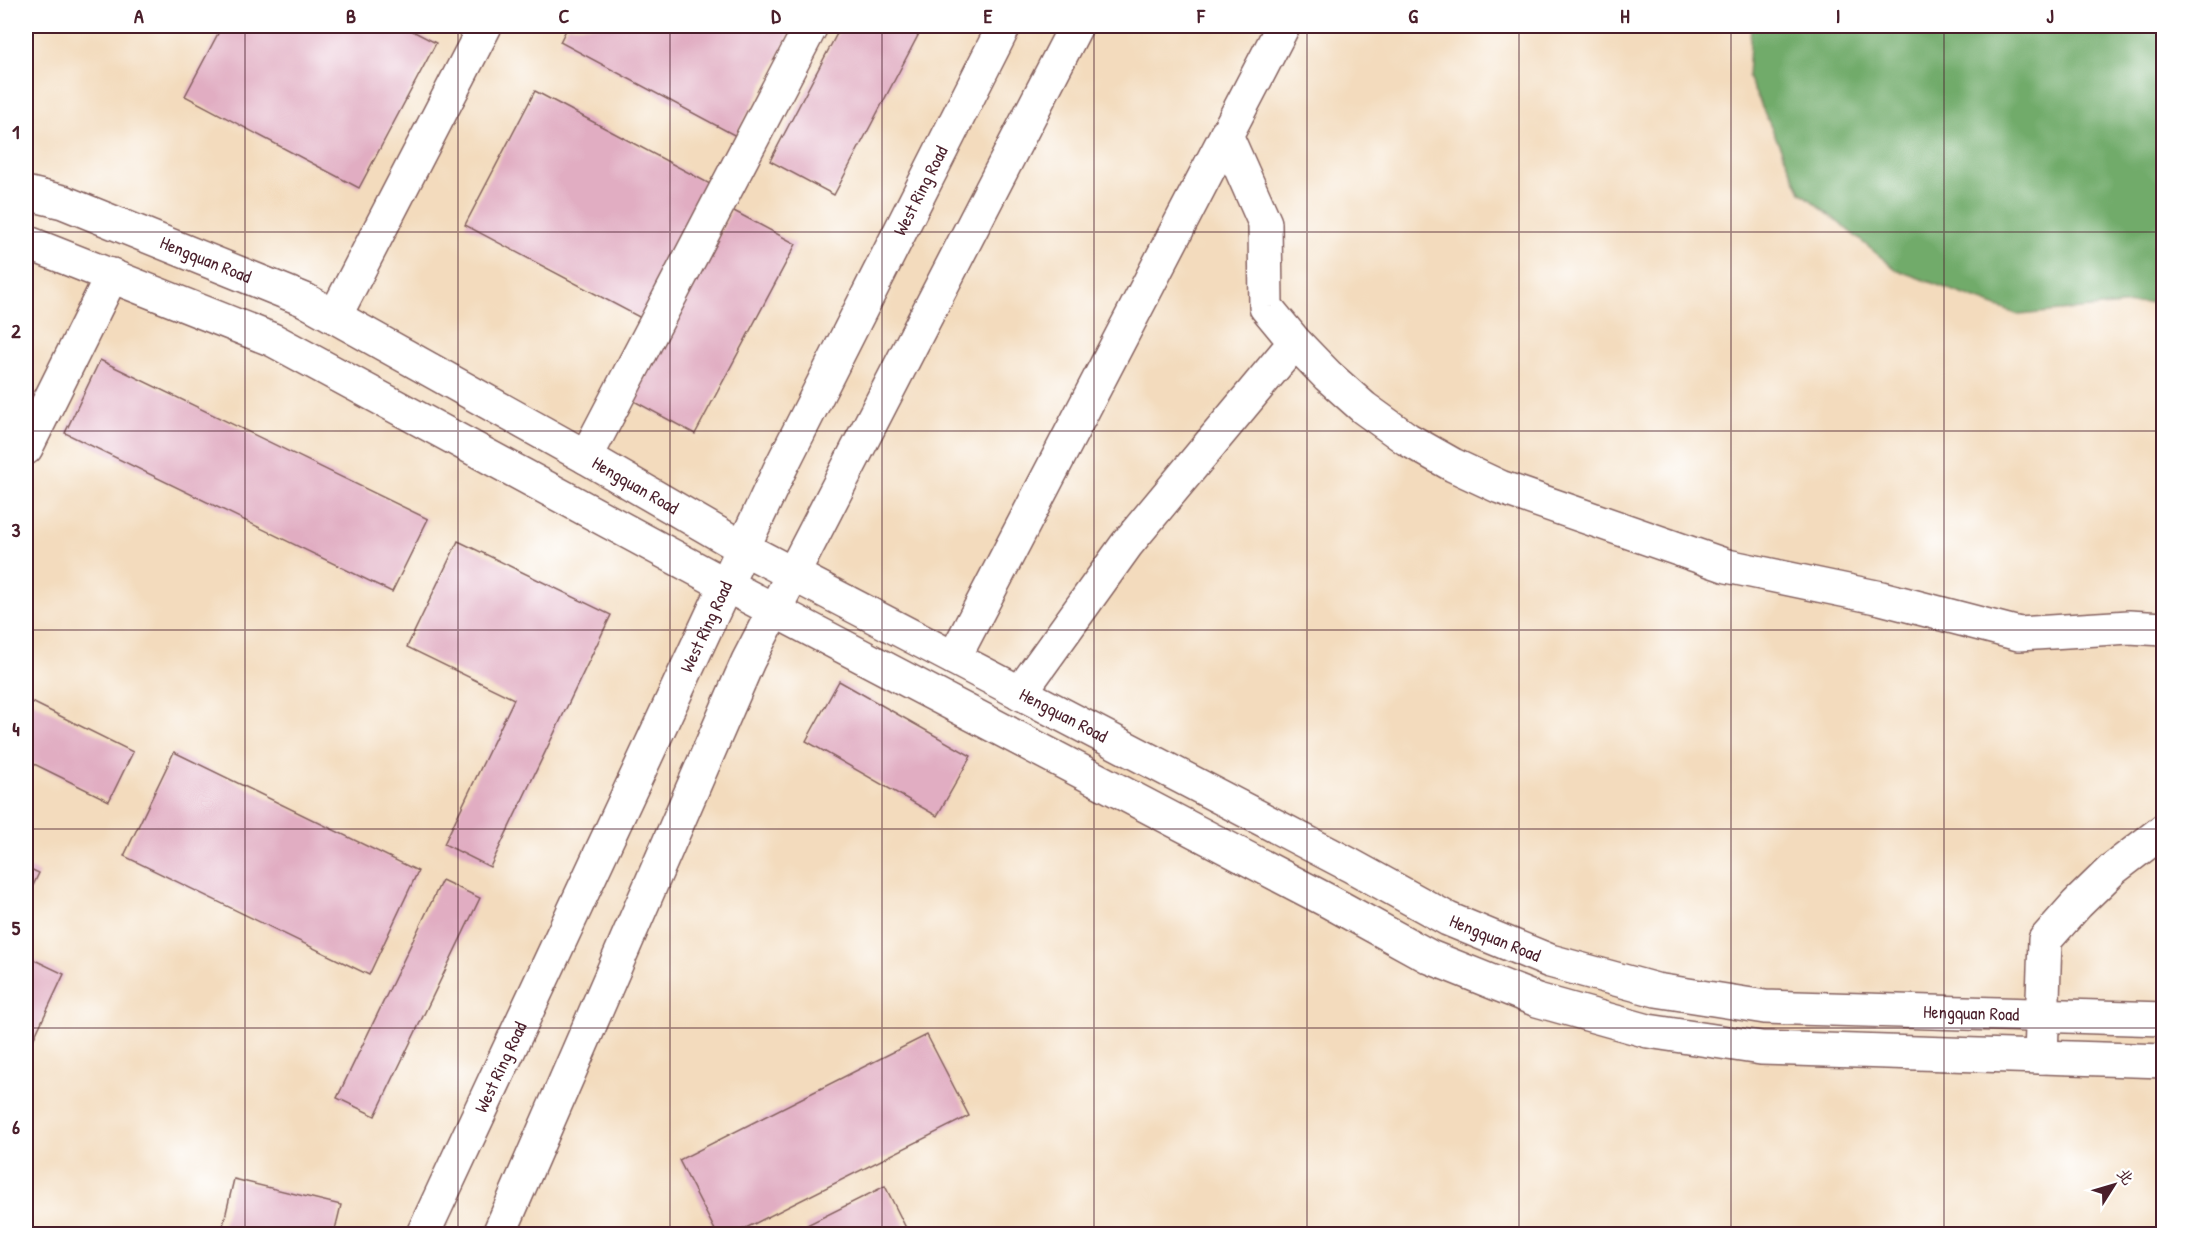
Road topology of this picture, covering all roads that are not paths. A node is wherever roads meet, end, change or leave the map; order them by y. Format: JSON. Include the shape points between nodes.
{"nodes":[{"id":1,"x":485,"y":26,"type":"edge"},
{"id":2,"x":811,"y":26,"type":"edge"},
{"id":3,"x":1004,"y":26,"type":"edge"},
{"id":4,"x":1076,"y":26,"type":"edge"},
{"id":5,"x":1283,"y":26,"type":"edge"},
{"id":6,"x":1226,"y":135,"type":"junction"},
{"id":7,"x":26,"y":193,"type":"edge"},
{"id":8,"x":26,"y":242,"type":"edge"},
{"id":9,"x":112,"y":275,"type":"junction"},
{"id":10,"x":335,"y":316,"type":"junction"},
{"id":11,"x":1295,"y":342,"type":"junction"},
{"id":12,"x":26,"y":448,"type":"edge"},
{"id":13,"x":585,"y":457,"type":"junction"},
{"id":14,"x":743,"y":548,"type":"junction"},
{"id":15,"x":793,"y":574,"type":"junction"},
{"id":16,"x":726,"y":585,"type":"junction"},
{"id":17,"x":774,"y":611,"type":"junction"},
{"id":18,"x":2163,"y":629,"type":"edge"},
{"id":19,"x":954,"y":658,"type":"junction"},
{"id":20,"x":1020,"y":693,"type":"junction"},
{"id":21,"x":2163,"y":830,"type":"edge"},
{"id":22,"x":2043,"y":1016,"type":"junction"},
{"id":23,"x":2163,"y":1019,"type":"edge"},
{"id":24,"x":2041,"y":1057,"type":"junction"},
{"id":25,"x":2163,"y":1061,"type":"edge"},
{"id":26,"x":423,"y":1234,"type":"edge"},
{"id":27,"x":499,"y":1234,"type":"edge"}],
"edges":[{"from":1,"to":10,"type":"main road"},
{"from":2,"to":13,"type":"main road"},
{"from":3,"to":14,"type":"main road","name":"West Ring Road"},
{"from":4,"to":15,"type":"main road"},
{"from":5,"to":6,"type":"main road"},
{"from":6,"to":11,"type":"main road","via":[[1265,223],[1266,307]]},
{"from":6,"to":19,"type":"main road"},
{"from":7,"to":10,"type":"main road","name":"Hengquan Road","via":[[74,206],[305,300]]},
{"from":8,"to":9,"type":"main road"},
{"from":9,"to":12,"type":"main road"},
{"from":9,"to":16,"type":"main road","via":[[273,340]]},
{"from":10,"to":13,"type":"main road","name":"Hengquan Road"},
{"from":11,"to":18,"type":"main road","via":[[1364,408],[1453,465],[1500,487],[1727,566],[1881,598],[2019,634],[2129,627]]},
{"from":11,"to":20,"type":"main road","via":[[1127,544]]},
{"from":13,"to":14,"type":"main road","name":"Hengquan Road"},
{"from":14,"to":15,"type":"main road","name":"Hengquan Road"},
{"from":14,"to":16,"type":"main road","name":"West Ring Road"},
{"from":15,"to":17,"type":"main road"},
{"from":15,"to":19,"type":"main road","name":"Hengquan Road"},
{"from":16,"to":17,"type":"main road"},
{"from":16,"to":26,"type":"main road","name":"West Ring Road"},
{"from":17,"to":24,"type":"main road","via":[[1430,957],[1537,1000],[1648,1031],[1761,1048]]},
{"from":17,"to":27,"type":"main road","via":[[743,672]]},
{"from":19,"to":20,"type":"main road","name":"Hengquan Road"},
{"from":20,"to":22,"type":"main road","name":"Hengquan Road","via":[[1448,919],[1550,961],[1656,990],[1766,1006]]},
{"from":21,"to":22,"type":"main road","via":[[2113,869],[2045,940]]},
{"from":22,"to":23,"type":"main road","name":"Hengquan Road"},
{"from":22,"to":24,"type":"main road"},
{"from":24,"to":25,"type":"main road"}]}
